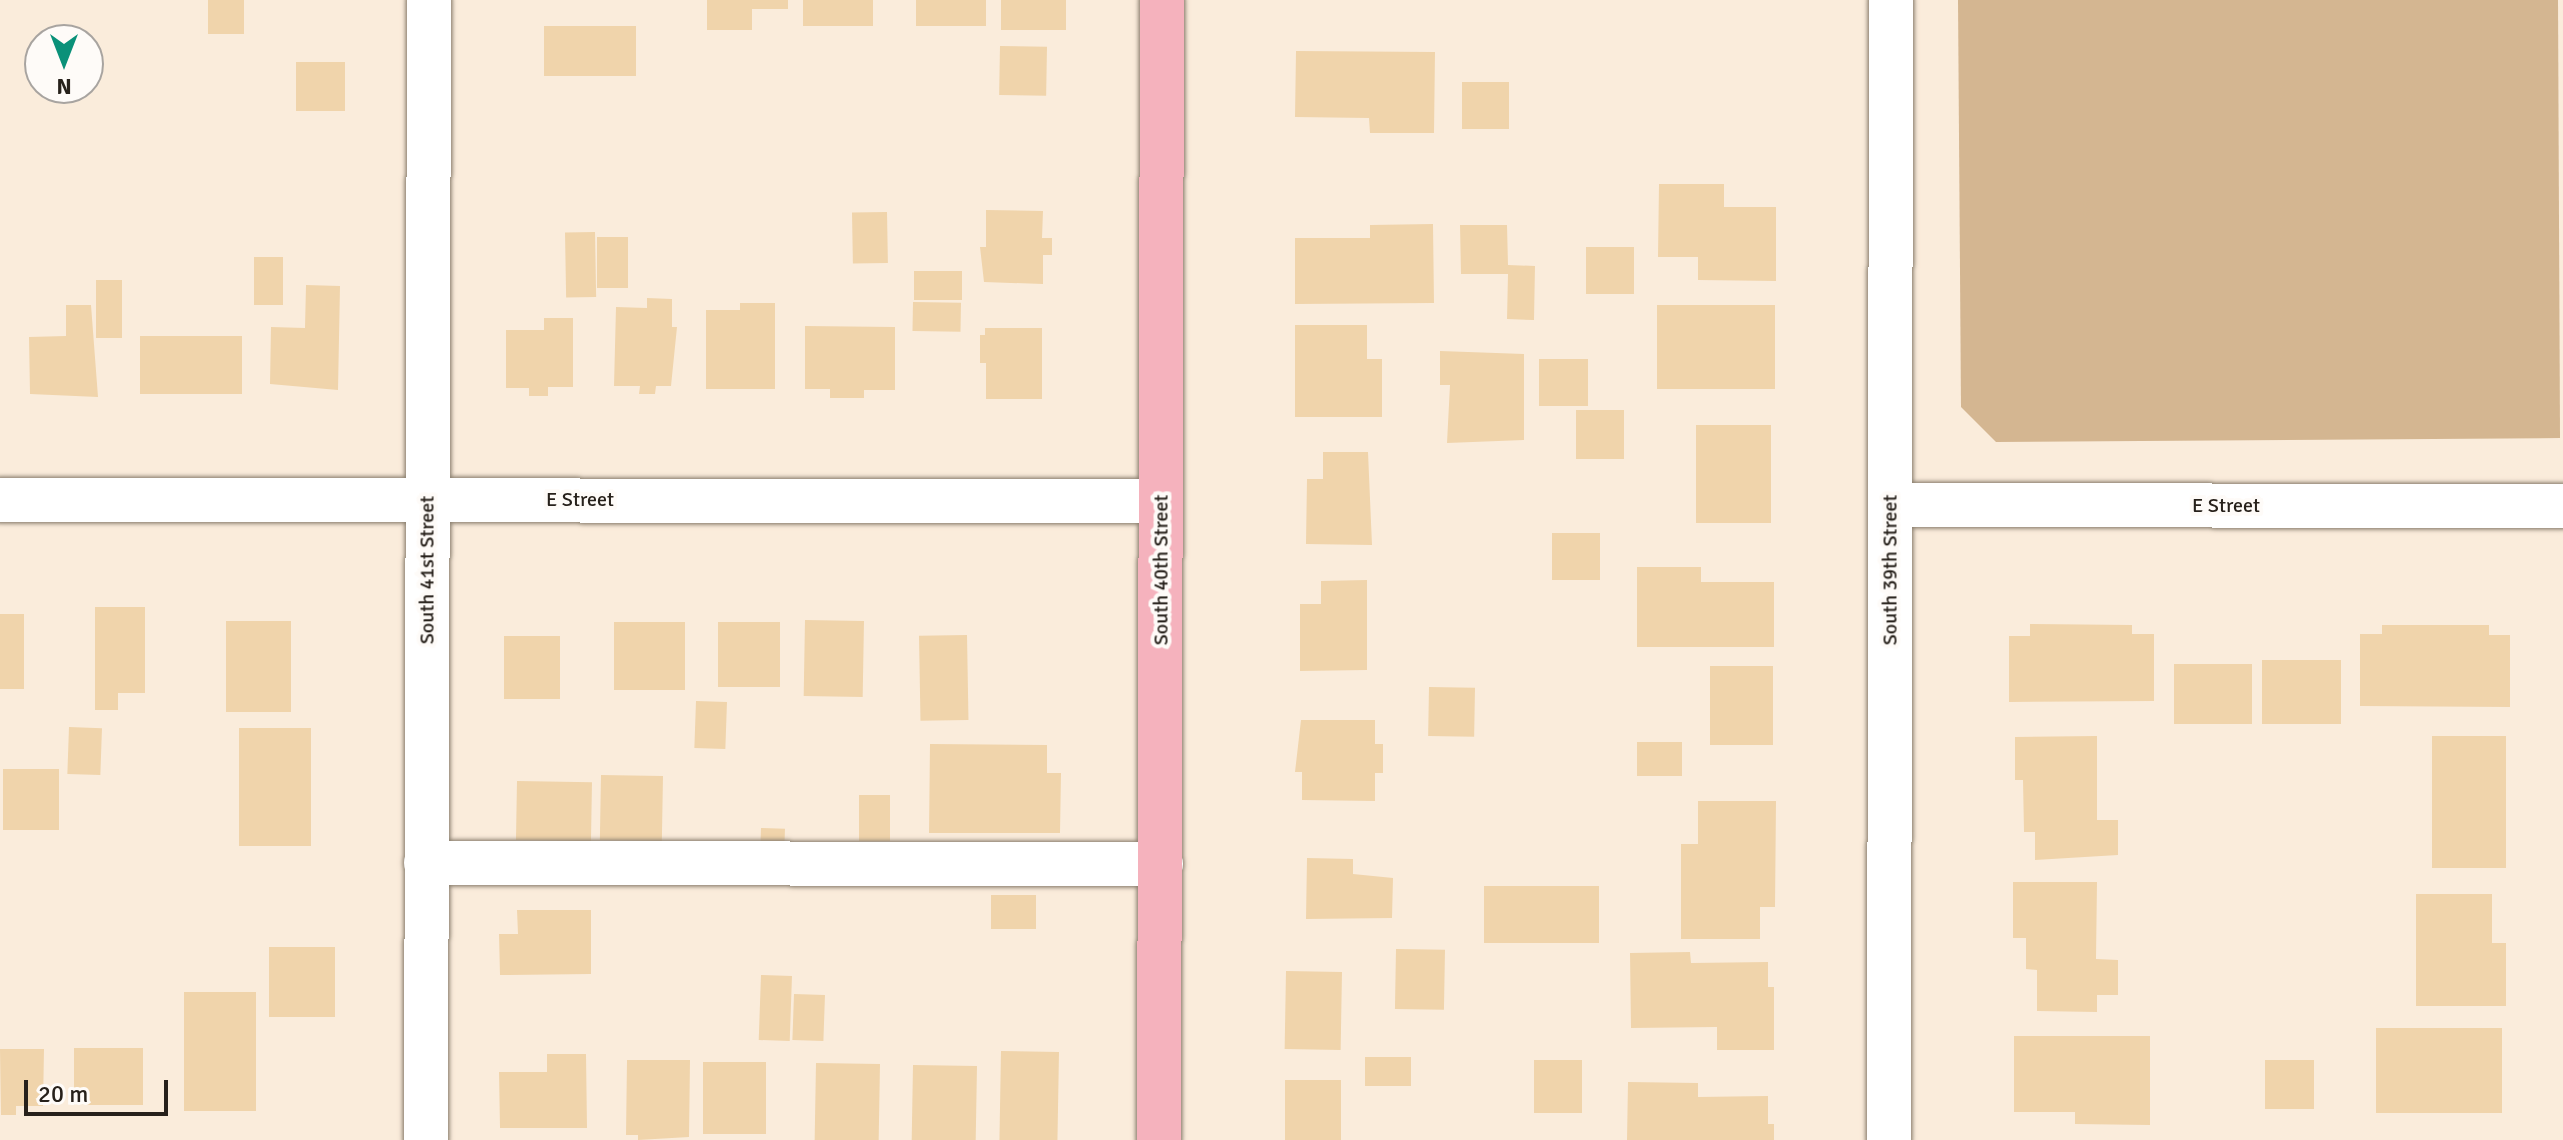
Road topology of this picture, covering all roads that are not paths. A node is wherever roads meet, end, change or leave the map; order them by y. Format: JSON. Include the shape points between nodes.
{"nodes":[{"id":1,"x":429,"y":0,"type":"edge"},
{"id":2,"x":1162,"y":0,"type":"edge"},
{"id":3,"x":1891,"y":0,"type":"edge"},
{"id":4,"x":427,"y":499,"type":"junction"},
{"id":5,"x":0,"y":500,"type":"edge"},
{"id":6,"x":1161,"y":501,"type":"junction"},
{"id":7,"x":1890,"y":505,"type":"junction"},
{"id":8,"x":2563,"y":506,"type":"edge"},
{"id":9,"x":426,"y":863,"type":"junction"},
{"id":10,"x":1161,"y":864,"type":"junction"},
{"id":11,"x":426,"y":1140,"type":"edge"},
{"id":12,"x":1159,"y":1140,"type":"edge"},
{"id":13,"x":1889,"y":1140,"type":"edge"}],
"edges":[{"from":1,"to":4,"type":"street","name":"South 41st Street"},
{"from":2,"to":6,"type":"main road","name":"South 40th Street"},
{"from":3,"to":7,"type":"street","name":"South 39th Street"},
{"from":4,"to":5,"type":"street","name":"E Street"},
{"from":4,"to":6,"type":"street","name":"E Street"},
{"from":4,"to":9,"type":"street","name":"South 41st Street"},
{"from":6,"to":10,"type":"main road","name":"South 40th Street"},
{"from":7,"to":8,"type":"street","name":"E Street"},
{"from":7,"to":13,"type":"street","name":"South 39th Street"},
{"from":9,"to":10,"type":"street"},
{"from":9,"to":11,"type":"street","name":"South 41st Street"},
{"from":10,"to":12,"type":"main road","name":"South 40th Street"}]}
